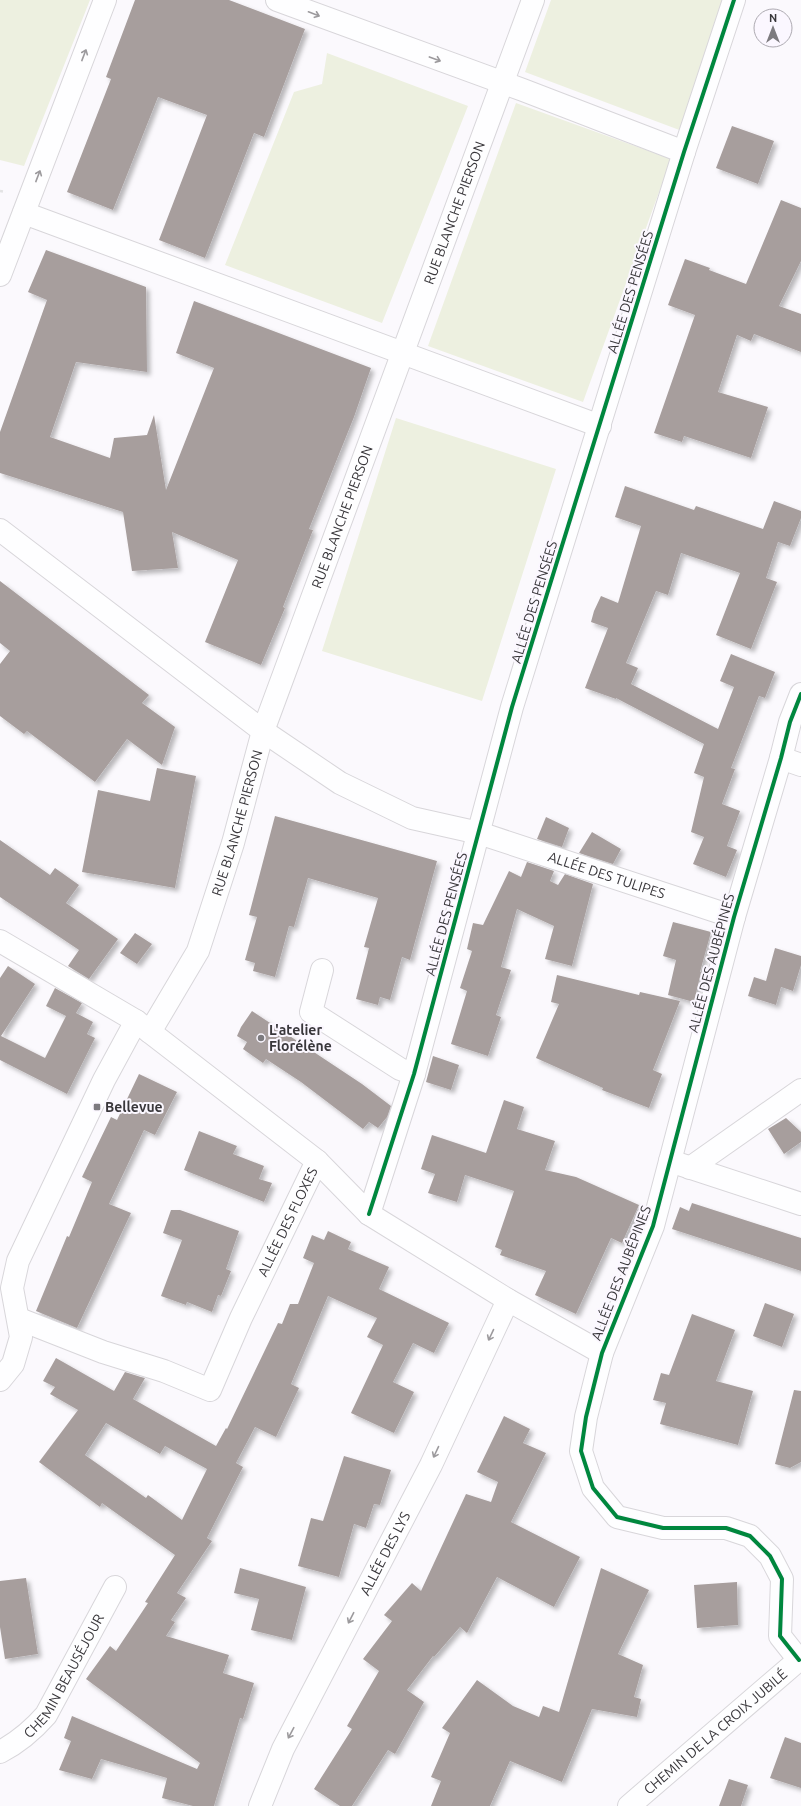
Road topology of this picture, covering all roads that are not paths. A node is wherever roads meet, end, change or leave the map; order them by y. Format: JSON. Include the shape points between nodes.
{"nodes":[{"id":1,"x":105,"y":0,"type":"edge"},
{"id":2,"x":277,"y":0,"type":"edge"},
{"id":3,"x":533,"y":0,"type":"edge"},
{"id":4,"x":734,"y":0,"type":"edge"},
{"id":5,"x":502,"y":83,"type":"junction"},
{"id":6,"x":684,"y":152,"type":"junction"},
{"id":7,"x":24,"y":213,"type":"junction"},
{"id":8,"x":0,"y":276,"type":"edge"},
{"id":9,"x":402,"y":354,"type":"junction"},
{"id":10,"x":600,"y":426,"type":"junction"},
{"id":11,"x":0,"y":530,"type":"edge"},
{"id":12,"x":801,"y":694,"type":"edge"},
{"id":13,"x":263,"y":732,"type":"junction"},
{"id":14,"x":791,"y":762,"type":"edge"},
{"id":15,"x":479,"y":834,"type":"junction"},
{"id":16,"x":734,"y":917,"type":"junction"},
{"id":17,"x":0,"y":941,"type":"edge"},
{"id":18,"x":322,"y":970,"type":"dead end"},
{"id":19,"x":143,"y":1026,"type":"junction"},
{"id":20,"x":414,"y":1074,"type":"junction"},
{"id":21,"x":801,"y":1090,"type":"edge"},
{"id":22,"x":317,"y":1162,"type":"junction"},
{"id":23,"x":670,"y":1162,"type":"junction"},
{"id":24,"x":690,"y":1168,"type":"junction"},
{"id":25,"x":801,"y":1204,"type":"edge"},
{"id":26,"x":369,"y":1214,"type":"junction"},
{"id":27,"x":6,"y":1284,"type":"edge"},
{"id":28,"x":508,"y":1300,"type":"junction"},
{"id":29,"x":19,"y":1319,"type":"junction"},
{"id":30,"x":602,"y":1353,"type":"junction"},
{"id":31,"x":0,"y":1380,"type":"edge"},
{"id":32,"x":115,"y":1587,"type":"dead end"},
{"id":33,"x":800,"y":1659,"type":"edge"},
{"id":34,"x":0,"y":1752,"type":"edge"},
{"id":35,"x":260,"y":1806,"type":"edge"},
{"id":36,"x":629,"y":1806,"type":"edge"}],
"edges":[{"from":7,"to":1,"type":"street","one_way":true},
{"from":2,"to":5,"type":"street","one_way":true},
{"from":3,"to":5,"type":"street","name":"RUE BLANCHE PIERSON"},
{"from":4,"to":6,"type":"street","name":"ALLÉE DES PENSÉES"},
{"from":5,"to":6,"type":"street"},
{"from":5,"to":9,"type":"street","name":"RUE BLANCHE PIERSON"},
{"from":6,"to":10,"type":"street","name":"ALLÉE DES PENSÉES"},
{"from":7,"to":8,"type":"street"},
{"from":7,"to":9,"type":"street"},
{"from":9,"to":10,"type":"street"},
{"from":9,"to":13,"type":"street","name":"RUE BLANCHE PIERSON"},
{"from":10,"to":15,"type":"street","name":"ALLÉE DES PENSÉES","via":[[512,707]]},
{"from":11,"to":13,"type":"street","name":"ALLÉE DES TULIPES"},
{"from":12,"to":14,"type":"street","name":"ALLÉE DES AUBÉPINES","via":[[790,722]]},
{"from":13,"to":15,"type":"street","name":"ALLÉE DES TULIPES","via":[[340,783],[412,818]]},
{"from":13,"to":19,"type":"street","name":"RUE BLANCHE PIERSON","via":[[233,843],[198,950],[175,1003]]},
{"from":14,"to":16,"type":"street","name":"ALLÉE DES AUBÉPINES"},
{"from":15,"to":16,"type":"street","name":"ALLÉE DES TULIPES"},
{"from":15,"to":20,"type":"street","name":"ALLÉE DES PENSÉES"},
{"from":16,"to":23,"type":"street","name":"ALLÉE DES AUBÉPINES"},
{"from":17,"to":19,"type":"street"},
{"from":18,"to":20,"type":"street","via":[[311,1012],[400,1069]]},
{"from":19,"to":22,"type":"street"},
{"from":19,"to":27,"type":"street","name":"RUE BLANCHE PIERSON","via":[[104,1080]]},
{"from":20,"to":26,"type":"street","name":"ALLÉE DES PENSÉES"},
{"from":21,"to":24,"type":"street"},
{"from":22,"to":26,"type":"street","name":"ALLÉE DES FLOXES"},
{"from":22,"to":29,"type":"street","name":"ALLÉE DES FLOXES","via":[[238,1323],[210,1390],[164,1371],[96,1350]]},
{"from":23,"to":24,"type":"street"},
{"from":23,"to":30,"type":"street","name":"ALLÉE DES AUBÉPINES","via":[[654,1226]]},
{"from":24,"to":25,"type":"street"},
{"from":26,"to":28,"type":"street","name":"ALLÉE DES FLOXES"},
{"from":27,"to":29,"type":"street"},
{"from":28,"to":30,"type":"street","name":"ALLÉE DES FLOXES"},
{"from":28,"to":35,"type":"street","name":"ALLÉE DES LYS","one_way":true,"via":[[431,1465],[283,1749]]},
{"from":29,"to":31,"type":"street","via":[[21,1337],[13,1364]]},
{"from":30,"to":33,"type":"street","name":"ALLÉE DES AUBÉPINES","via":[[586,1416],[581,1451],[593,1488],[617,1517],[663,1528],[726,1528],[750,1536],[770,1556],[782,1580],[780,1636]]},
{"from":32,"to":34,"type":"street","name":"CHEMIN BEAUSÉJOUR","via":[[46,1715],[17,1743]]},
{"from":33,"to":36,"type":"street","name":"CHEMIN DE LA CROIX JUBILÉ"}]}
